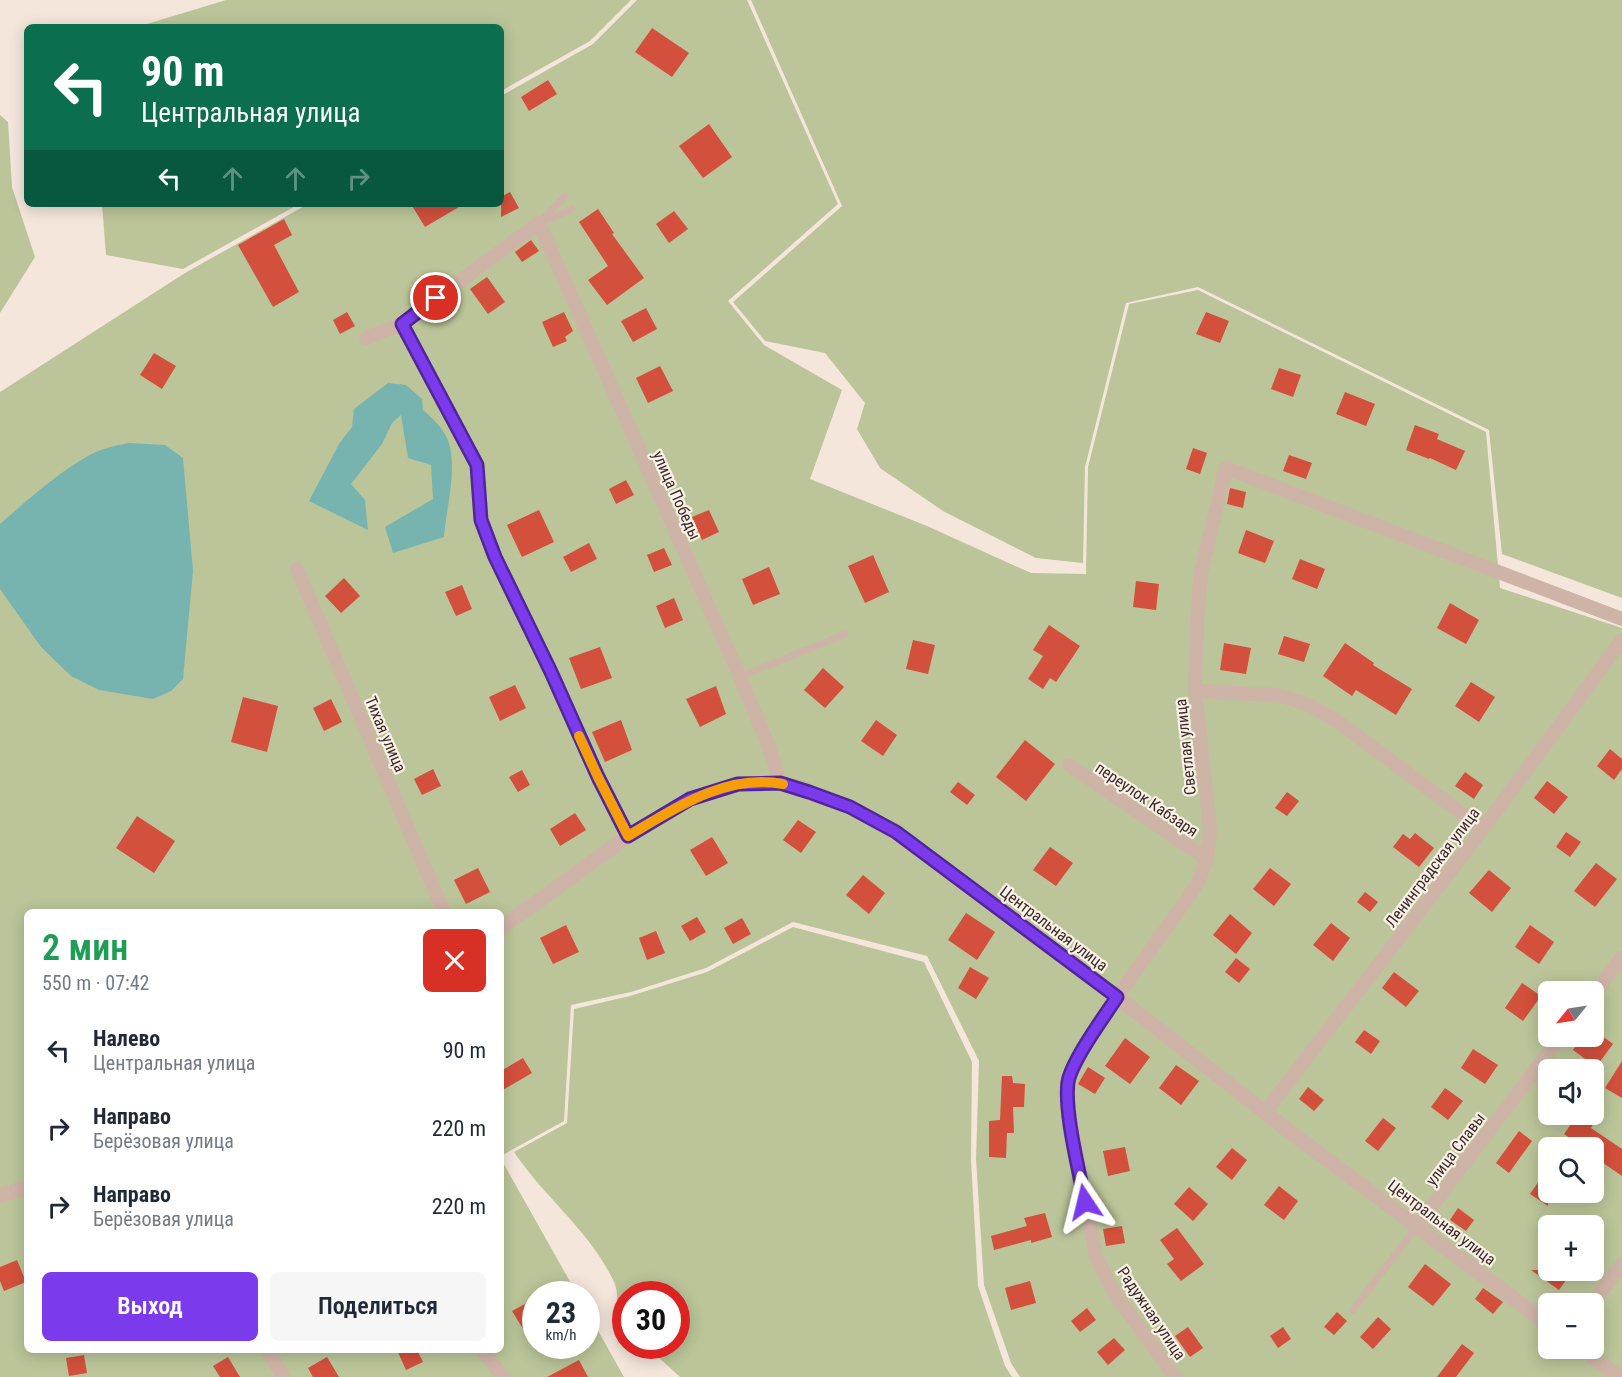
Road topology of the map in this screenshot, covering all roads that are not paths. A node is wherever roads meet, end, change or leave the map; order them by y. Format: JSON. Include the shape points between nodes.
{"nodes":[{"id":1,"x":564,"y":197,"type":"dead end"},
{"id":2,"x":572,"y":209,"type":"dead end"},
{"id":3,"x":539,"y":223,"type":"junction"},
{"id":4,"x":402,"y":324,"type":"junction"},
{"id":5,"x":366,"y":338,"type":"dead end"},
{"id":6,"x":297,"y":569,"type":"dead end"},
{"id":7,"x":1622,"y":619,"type":"edge"},
{"id":8,"x":845,"y":634,"type":"dead end"},
{"id":9,"x":1622,"y":640,"type":"edge"},
{"id":10,"x":740,"y":677,"type":"junction"},
{"id":11,"x":1195,"y":691,"type":"junction"},
{"id":12,"x":1069,"y":765,"type":"dead end"},
{"id":13,"x":780,"y":783,"type":"junction"},
{"id":14,"x":1483,"y":829,"type":"junction"},
{"id":15,"x":628,"y":836,"type":"junction"},
{"id":16,"x":1207,"y":859,"type":"junction"},
{"id":17,"x":443,"y":909,"type":"edge"},
{"id":18,"x":504,"y":926,"type":"edge"},
{"id":19,"x":1622,"y":957,"type":"edge"},
{"id":20,"x":1604,"y":981,"type":"edge"},
{"id":21,"x":1117,"y":997,"type":"junction"},
{"id":22,"x":1553,"y":1047,"type":"edge"},
{"id":23,"x":1265,"y":1112,"type":"junction"},
{"id":24,"x":24,"y":1188,"type":"edge"},
{"id":25,"x":0,"y":1196,"type":"edge"},
{"id":26,"x":1417,"y":1226,"type":"junction"},
{"id":27,"x":1622,"y":1264,"type":"edge"},
{"id":28,"x":1600,"y":1293,"type":"edge"},
{"id":29,"x":1353,"y":1310,"type":"dead end"},
{"id":30,"x":1538,"y":1317,"type":"edge"},
{"id":31,"x":270,"y":1353,"type":"edge"},
{"id":32,"x":484,"y":1353,"type":"edge"},
{"id":33,"x":1595,"y":1359,"type":"edge"},
{"id":34,"x":283,"y":1377,"type":"edge"},
{"id":35,"x":503,"y":1377,"type":"edge"},
{"id":36,"x":1175,"y":1377,"type":"edge"},
{"id":37,"x":1619,"y":1377,"type":"edge"}],
"edges":[{"from":1,"to":3,"type":"lane"},
{"from":2,"to":3,"type":"lane"},
{"from":3,"to":4,"type":"street"},
{"from":3,"to":10,"type":"street","name":"улица Победы"},
{"from":4,"to":5,"type":"street"},
{"from":4,"to":15,"type":"street","via":[[477,465],[481,520],[495,557]]},
{"from":6,"to":17,"type":"street","name":"Тихая улица"},
{"from":7,"to":11,"type":"street","name":"Светлая улица","via":[[1226,468],[1201,572]]},
{"from":8,"to":10,"type":"lane"},
{"from":9,"to":14,"type":"street","name":"Ленинградская улица"},
{"from":10,"to":13,"type":"street","name":"улица Победы"},
{"from":11,"to":14,"type":"street","via":[[1279,695],[1311,706]]},
{"from":11,"to":16,"type":"street","name":"Светлая улица","via":[[1210,829]]},
{"from":12,"to":16,"type":"street","name":"переулок Кабзаря"},
{"from":13,"to":15,"type":"street","name":"Центральная улица","via":[[738,784],[690,799]]},
{"from":13,"to":21,"type":"street","name":"Центральная улица","via":[[850,807],[896,832]]},
{"from":14,"to":23,"type":"street","name":"Ленинградская улица"},
{"from":15,"to":18,"type":"street","name":"Центральная улица"},
{"from":16,"to":21,"type":"street","name":"Светлая улица","via":[[1197,885]]},
{"from":19,"to":20,"type":"street"},
{"from":21,"to":23,"type":"street","name":"Центральная улица"},
{"from":21,"to":36,"type":"street","name":"Радужная улица","via":[[1068,1081],[1069,1113],[1096,1258],[1115,1294]]},
{"from":22,"to":26,"type":"street","name":"улица Славы"},
{"from":23,"to":26,"type":"street","name":"Центральная улица"},
{"from":24,"to":25,"type":"street"},
{"from":26,"to":29,"type":"lane","name":"улица Славы"},
{"from":26,"to":30,"type":"street","name":"Центральная улица"},
{"from":27,"to":28,"type":"street"},
{"from":31,"to":34,"type":"street"},
{"from":32,"to":35,"type":"street"},
{"from":33,"to":37,"type":"street"}]}
